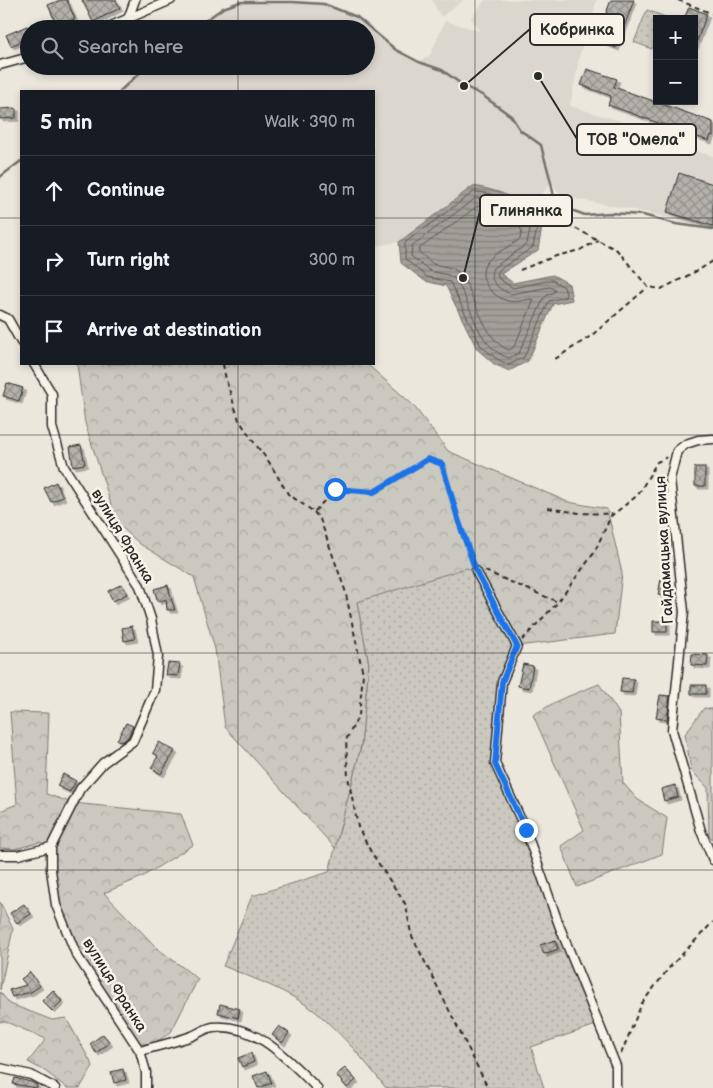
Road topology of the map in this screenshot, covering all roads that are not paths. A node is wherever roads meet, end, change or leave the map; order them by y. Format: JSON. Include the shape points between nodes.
{"nodes":[{"id":1,"x":135,"y":0,"type":"edge"},
{"id":2,"x":171,"y":0,"type":"edge"},
{"id":3,"x":128,"y":18,"type":"junction"},
{"id":4,"x":124,"y":20,"type":"edge"},
{"id":5,"x":20,"y":60,"type":"edge"},
{"id":6,"x":0,"y":66,"type":"edge"},
{"id":7,"x":0,"y":315,"type":"edge"},
{"id":8,"x":20,"y":340,"type":"edge"},
{"id":9,"x":35,"y":365,"type":"edge"},
{"id":10,"x":713,"y":439,"type":"edge"},
{"id":11,"x":476,"y":569,"type":"road end"},
{"id":12,"x":51,"y":847,"type":"junction"},
{"id":13,"x":0,"y":855,"type":"edge"},
{"id":14,"x":713,"y":860,"type":"edge"},
{"id":15,"x":140,"y":1051,"type":"junction"},
{"id":16,"x":0,"y":1068,"type":"edge"},
{"id":17,"x":55,"y":1088,"type":"edge"},
{"id":18,"x":146,"y":1088,"type":"edge"},
{"id":19,"x":316,"y":1088,"type":"edge"},
{"id":20,"x":616,"y":1088,"type":"edge"}],
"edges":[{"from":1,"to":3,"type":"street"},
{"from":2,"to":3,"type":"street"},
{"from":3,"to":4,"type":"street"},
{"from":5,"to":6,"type":"street"},
{"from":7,"to":8,"type":"street","via":[[8,319]]},
{"from":9,"to":12,"type":"street","name":"вулиця Франка","via":[[52,394],[52,427],[64,467],[140,586],[158,656],[156,690],[133,741],[103,763],[80,788]]},
{"from":10,"to":14,"type":"street","name":"Гайдамацька вулиця","via":[[686,444],[677,452],[670,479],[684,612],[672,730],[701,831]]},
{"from":11,"to":20,"type":"street","via":[[517,646],[502,682],[495,764],[526,830],[559,925],[616,1066]]},
{"from":12,"to":13,"type":"street","via":[[18,855]]},
{"from":12,"to":15,"type":"street","name":"вулиця Франка","via":[[56,905],[76,954]]},
{"from":15,"to":18,"type":"street","name":"вулиця Франка","via":[[146,1072]]},
{"from":15,"to":19,"type":"street","name":"вулиця Франка","via":[[193,1036],[212,1027],[234,1029],[260,1038]]},
{"from":16,"to":17,"type":"street","via":[[31,1075]]}]}
